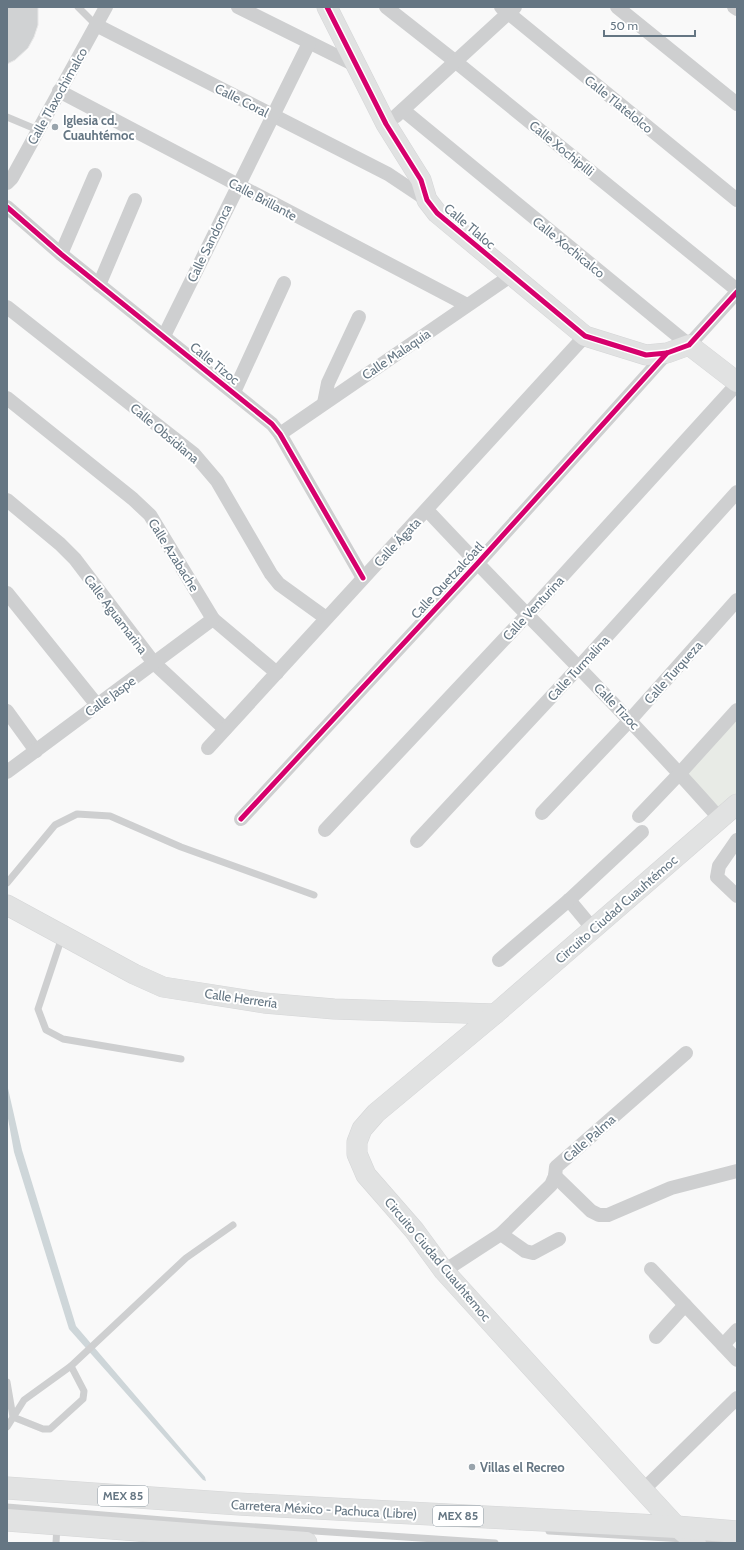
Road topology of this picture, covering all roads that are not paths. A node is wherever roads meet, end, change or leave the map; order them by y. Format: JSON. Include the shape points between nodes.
{"nodes":[{"id":1,"x":78,"y":7,"type":"edge"},
{"id":2,"x":106,"y":7,"type":"edge"},
{"id":3,"x":238,"y":7,"type":"edge"},
{"id":4,"x":327,"y":7,"type":"edge"},
{"id":5,"x":386,"y":7,"type":"edge"},
{"id":6,"x":617,"y":7,"type":"edge"},
{"id":7,"x":734,"y":7,"type":"edge"},
{"id":8,"x":508,"y":9,"type":"edge"},
{"id":9,"x":737,"y":9,"type":"edge"},
{"id":10,"x":96,"y":25,"type":"junction"},
{"id":11,"x":310,"y":43,"type":"junction"},
{"id":12,"x":456,"y":62,"type":"junction"},
{"id":13,"x":357,"y":66,"type":"junction"},
{"id":14,"x":59,"y":91,"type":"junction"},
{"id":15,"x":737,"y":104,"type":"edge"},
{"id":16,"x":402,"y":110,"type":"junction"},
{"id":17,"x":274,"y":116,"type":"junction"},
{"id":18,"x":7,"y":117,"type":"edge"},
{"id":19,"x":386,"y":124,"type":"junction"},
{"id":20,"x":38,"y":130,"type":"junction"},
{"id":21,"x":407,"y":157,"type":"junction"},
{"id":22,"x":388,"y":174,"type":"junction"},
{"id":23,"x":95,"y":175,"type":"dead end"},
{"id":24,"x":9,"y":179,"type":"edge"},
{"id":25,"x":238,"y":185,"type":"junction"},
{"id":26,"x":135,"y":200,"type":"dead end"},
{"id":27,"x":427,"y":200,"type":"junction"},
{"id":28,"x":737,"y":200,"type":"edge"},
{"id":29,"x":7,"y":207,"type":"edge"},
{"id":30,"x":61,"y":254,"type":"junction"},
{"id":31,"x":512,"y":275,"type":"junction"},
{"id":32,"x":284,"y":283,"type":"dead end"},
{"id":33,"x":99,"y":285,"type":"junction"},
{"id":34,"x":737,"y":291,"type":"edge"},
{"id":35,"x":467,"y":306,"type":"junction"},
{"id":36,"x":7,"y":307,"type":"edge"},
{"id":37,"x":360,"y":317,"type":"dead end"},
{"id":38,"x":164,"y":336,"type":"junction"},
{"id":39,"x":585,"y":336,"type":"junction"},
{"id":40,"x":690,"y":345,"type":"junction"},
{"id":41,"x":667,"y":353,"type":"junction"},
{"id":42,"x":737,"y":383,"type":"edge"},
{"id":43,"x":234,"y":392,"type":"junction"},
{"id":44,"x":7,"y":398,"type":"edge"},
{"id":45,"x":324,"y":404,"type":"junction"},
{"id":46,"x":280,"y":434,"type":"junction"},
{"id":47,"x":737,"y":492,"type":"edge"},
{"id":48,"x":7,"y":500,"type":"edge"},
{"id":49,"x":427,"y":510,"type":"junction"},
{"id":50,"x":477,"y":564,"type":"junction"},
{"id":51,"x":363,"y":578,"type":"junction"},
{"id":52,"x":7,"y":593,"type":"edge"},
{"id":53,"x":737,"y":600,"type":"edge"},
{"id":54,"x":527,"y":615,"type":"junction"},
{"id":55,"x":326,"y":618,"type":"junction"},
{"id":56,"x":213,"y":619,"type":"junction"},
{"id":57,"x":154,"y":663,"type":"junction"},
{"id":58,"x":579,"y":667,"type":"junction"},
{"id":59,"x":276,"y":673,"type":"junction"},
{"id":60,"x":97,"y":705,"type":"junction"},
{"id":61,"x":737,"y":710,"type":"edge"},
{"id":62,"x":7,"y":711,"type":"edge"},
{"id":63,"x":630,"y":720,"type":"junction"},
{"id":64,"x":225,"y":729,"type":"junction"},
{"id":65,"x":208,"y":748,"type":"dead end"},
{"id":66,"x":36,"y":751,"type":"junction"},
{"id":67,"x":7,"y":772,"type":"edge"},
{"id":68,"x":680,"y":773,"type":"junction"},
{"id":69,"x":737,"y":804,"type":"edge"},
{"id":70,"x":542,"y":813,"type":"dead end"},
{"id":71,"x":640,"y":816,"type":"dead end"},
{"id":72,"x":241,"y":819,"type":"dead end"},
{"id":73,"x":720,"y":819,"type":"junction"},
{"id":74,"x":325,"y":830,"type":"dead end"},
{"id":75,"x":642,"y":832,"type":"dead end"},
{"id":76,"x":737,"y":840,"type":"edge"},
{"id":77,"x":417,"y":841,"type":"dead end"},
{"id":78,"x":7,"y":883,"type":"edge"},
{"id":79,"x":731,"y":884,"type":"edge"},
{"id":80,"x":314,"y":895,"type":"dead end"},
{"id":81,"x":569,"y":900,"type":"junction"},
{"id":82,"x":7,"y":905,"type":"edge"},
{"id":83,"x":593,"y":929,"type":"junction"},
{"id":84,"x":62,"y":935,"type":"junction"},
{"id":85,"x":499,"y":960,"type":"dead end"},
{"id":86,"x":494,"y":1014,"type":"junction"},
{"id":87,"x":686,"y":1053,"type":"dead end"},
{"id":88,"x":181,"y":1059,"type":"dead end"},
{"id":89,"x":737,"y":1171,"type":"edge"},
{"id":90,"x":555,"y":1176,"type":"junction"},
{"id":91,"x":233,"y":1226,"type":"dead end"},
{"id":92,"x":501,"y":1234,"type":"junction"},
{"id":93,"x":559,"y":1239,"type":"dead end"},
{"id":94,"x":652,"y":1268,"type":"dead end"},
{"id":95,"x":444,"y":1271,"type":"junction"},
{"id":96,"x":685,"y":1305,"type":"junction"},
{"id":97,"x":737,"y":1330,"type":"edge"},
{"id":98,"x":656,"y":1337,"type":"dead end"},
{"id":99,"x":723,"y":1345,"type":"junction"},
{"id":100,"x":737,"y":1360,"type":"edge"},
{"id":101,"x":71,"y":1366,"type":"junction"},
{"id":102,"x":7,"y":1382,"type":"edge"},
{"id":103,"x":737,"y":1398,"type":"edge"},
{"id":104,"x":14,"y":1417,"type":"junction"},
{"id":105,"x":7,"y":1427,"type":"edge"},
{"id":106,"x":7,"y":1488,"type":"edge"},
{"id":107,"x":643,"y":1490,"type":"junction"},
{"id":108,"x":7,"y":1507,"type":"edge"},
{"id":109,"x":7,"y":1520,"type":"edge"},
{"id":110,"x":541,"y":1531,"type":"dead end"},
{"id":111,"x":737,"y":1532,"type":"edge"},
{"id":112,"x":56,"y":1533,"type":"edge"},
{"id":113,"x":688,"y":1536,"type":"edge"},
{"id":114,"x":306,"y":1543,"type":"edge"},
{"id":115,"x":495,"y":1543,"type":"edge"},
{"id":116,"x":734,"y":1543,"type":"edge"}],
"edges":[{"from":1,"to":10,"type":"lane"},
{"from":2,"to":10,"type":"street","name":"Calle Tlaxochimalco"},
{"from":3,"to":11,"type":"street"},
{"from":4,"to":13,"type":"main road","name":"Calle Tlaloc"},
{"from":5,"to":12,"type":"street","name":"Calle Xochipilli"},
{"from":6,"to":15,"type":"street"},
{"from":7,"to":9,"type":"street"},
{"from":8,"to":12,"type":"street"},
{"from":8,"to":28,"type":"street","name":"Calle Tlatelolco"},
{"from":10,"to":14,"type":"street","name":"Calle Tlaxochimalco"},
{"from":10,"to":17,"type":"street","name":"Calle Coral"},
{"from":11,"to":13,"type":"street"},
{"from":11,"to":17,"type":"street","name":"Calle Sandonca"},
{"from":12,"to":16,"type":"street"},
{"from":12,"to":34,"type":"street","name":"Calle Xochipilli"},
{"from":13,"to":19,"type":"main road","name":"Calle Tlaloc"},
{"from":14,"to":20,"type":"street","name":"Calle Tlaxochimalco"},
{"from":14,"to":25,"type":"street","name":"Calle Brillante"},
{"from":16,"to":19,"type":"street"},
{"from":16,"to":40,"type":"street","name":"Calle Xochicalco"},
{"from":17,"to":22,"type":"street","name":"Calle Coral"},
{"from":17,"to":25,"type":"street","name":"Calle Sandonca"},
{"from":18,"to":20,"type":"lane"},
{"from":19,"to":21,"type":"main road","name":"Calle Tlaloc"},
{"from":20,"to":24,"type":"street","name":"Calle Tlaxochimalco"},
{"from":21,"to":22,"type":"street"},
{"from":21,"to":27,"type":"main road","name":"Calle Tlaloc","via":[[421,180]]},
{"from":22,"to":27,"type":"street","name":"Calle Coral"},
{"from":23,"to":30,"type":"street"},
{"from":25,"to":35,"type":"street","name":"Calle Brillante"},
{"from":25,"to":38,"type":"street","name":"Calle Sandonca"},
{"from":26,"to":33,"type":"street"},
{"from":27,"to":31,"type":"main road","name":"Calle Tlaloc","via":[[437,213]]},
{"from":29,"to":30,"type":"street","name":"Calle Tizoc"},
{"from":30,"to":33,"type":"street","name":"Calle Tizoc"},
{"from":31,"to":35,"type":"street","name":"Calle Malaquia"},
{"from":31,"to":39,"type":"main road","name":"Calle Tlaloc"},
{"from":32,"to":43,"type":"street"},
{"from":33,"to":38,"type":"street","name":"Calle Tizoc"},
{"from":34,"to":40,"type":"street"},
{"from":35,"to":45,"type":"street","name":"Calle Malaquia"},
{"from":36,"to":55,"type":"street","name":"Calle Obsidiana","via":[[194,454],[217,481],[279,584]]},
{"from":37,"to":45,"type":"street","via":[[328,383]]},
{"from":38,"to":43,"type":"street","name":"Calle Tizoc"},
{"from":39,"to":41,"type":"main road","name":"Calle Tlaloc","via":[[646,355]]},
{"from":39,"to":49,"type":"street","name":"Calle Ágata"},
{"from":40,"to":41,"type":"main road","name":"Calle Tlaloc"},
{"from":40,"to":42,"type":"main road","name":"Calle Xochicalco"},
{"from":41,"to":50,"type":"street","name":"Calle Quetzalcóatl"},
{"from":42,"to":54,"type":"street","name":"Calle Venturina"},
{"from":43,"to":46,"type":"street","name":"Calle Tizoc"},
{"from":44,"to":56,"type":"street","name":"Calle Azabache","via":[[150,515]]},
{"from":45,"to":46,"type":"street","name":"Calle Malaquia"},
{"from":46,"to":51,"type":"street","name":"Calle Tizoc"},
{"from":47,"to":58,"type":"street","name":"Calle Turmalina"},
{"from":48,"to":57,"type":"street","name":"Calle Aguamarina","via":[[75,559]]},
{"from":49,"to":50,"type":"street","name":"Calle Tizoc"},
{"from":49,"to":51,"type":"street","name":"Calle Ágata"},
{"from":50,"to":54,"type":"street","name":"Calle Tizoc"},
{"from":50,"to":72,"type":"street","name":"Calle Quetzalcóatl"},
{"from":51,"to":55,"type":"street","name":"Calle Ágata"},
{"from":52,"to":60,"type":"street"},
{"from":53,"to":63,"type":"street","name":"Calle Turqueza"},
{"from":54,"to":58,"type":"street","name":"Calle Tizoc"},
{"from":54,"to":74,"type":"street","name":"Calle Venturina"},
{"from":55,"to":59,"type":"street","name":"Calle Ágata"},
{"from":56,"to":57,"type":"street","name":"Calle Jaspe"},
{"from":56,"to":59,"type":"street","name":"Calle Azabache"},
{"from":57,"to":60,"type":"street","name":"Calle Jaspe"},
{"from":57,"to":64,"type":"street","name":"Calle Aguamarina"},
{"from":58,"to":63,"type":"street","name":"Calle Tizoc"},
{"from":58,"to":77,"type":"street","name":"Calle Turmalina"},
{"from":59,"to":64,"type":"street","name":"Calle Ágata"},
{"from":60,"to":66,"type":"street","name":"Calle Jaspe"},
{"from":61,"to":68,"type":"street"},
{"from":62,"to":66,"type":"street"},
{"from":63,"to":68,"type":"street","name":"Calle Tizoc"},
{"from":63,"to":70,"type":"street","name":"Calle Turqueza"},
{"from":64,"to":65,"type":"street","name":"Calle Ágata"},
{"from":66,"to":67,"type":"street","name":"Calle Jaspe"},
{"from":68,"to":71,"type":"street"},
{"from":68,"to":73,"type":"street","name":"Calle Tizoc"},
{"from":69,"to":73,"type":"main road","name":"Circuito Ciudad Cuauhtémoc"},
{"from":73,"to":83,"type":"main road","name":"Circuito Ciudad Cuauhtémoc"},
{"from":75,"to":81,"type":"street"},
{"from":76,"to":79,"type":"street","via":[[720,866]]},
{"from":78,"to":80,"type":"lane","via":[[54,825],[77,814],[110,816],[181,847]]},
{"from":81,"to":83,"type":"street"},
{"from":81,"to":85,"type":"street"},
{"from":82,"to":84,"type":"main road","name":"Calle Herrería"},
{"from":83,"to":86,"type":"main road","name":"Circuito Ciudad Cuauhtémoc"},
{"from":84,"to":86,"type":"main road","name":"Calle Herrería","via":[[134,974],[163,986],[271,1004],[334,1009]]},
{"from":84,"to":88,"type":"lane","via":[[38,1009],[46,1030],[63,1039]]},
{"from":86,"to":95,"type":"main road","name":"Circuito Ciudad Cuauhtemoc","via":[[376,1113],[362,1129],[357,1142],[357,1154],[366,1175],[414,1230]]},
{"from":87,"to":90,"type":"street","name":"Calle Palma","via":[[556,1167]]},
{"from":89,"to":90,"type":"street","via":[[671,1188],[608,1215],[599,1215],[591,1211]]},
{"from":90,"to":92,"type":"street","name":"Calle Palma","via":[[551,1185]]},
{"from":91,"to":101,"type":"lane","via":[[186,1258]]},
{"from":92,"to":93,"type":"street","via":[[525,1251],[533,1253]]},
{"from":92,"to":95,"type":"street","name":"Calle Palma"},
{"from":94,"to":96,"type":"street"},
{"from":95,"to":107,"type":"main road","name":"Circuito Ciudad Cuauhtemoc"},
{"from":96,"to":98,"type":"street"},
{"from":96,"to":99,"type":"street"},
{"from":97,"to":99,"type":"street"},
{"from":99,"to":100,"type":"street"},
{"from":101,"to":104,"type":"lane","via":[[24,1400]]},
{"from":101,"to":104,"type":"lane","via":[[84,1391],[83,1399],[50,1429],[43,1429]]},
{"from":102,"to":104,"type":"lane"},
{"from":103,"to":107,"type":"street"},
{"from":104,"to":105,"type":"lane"},
{"from":106,"to":113,"type":"main road","name":"Carretera México - Pachuca (Libre)","number":"MEX 85"},
{"from":107,"to":113,"type":"main road","name":"Circuito Ciudad Cuauhtemoc"},
{"from":108,"to":115,"type":"lane"},
{"from":109,"to":112,"type":"main road"},
{"from":110,"to":113,"type":"lane"},
{"from":111,"to":113,"type":"main road","name":"Carretera México - Pachuca (Libre)","number":"MEX 85"},
{"from":112,"to":114,"type":"main road"},
{"from":113,"to":116,"type":"lane"}]}
